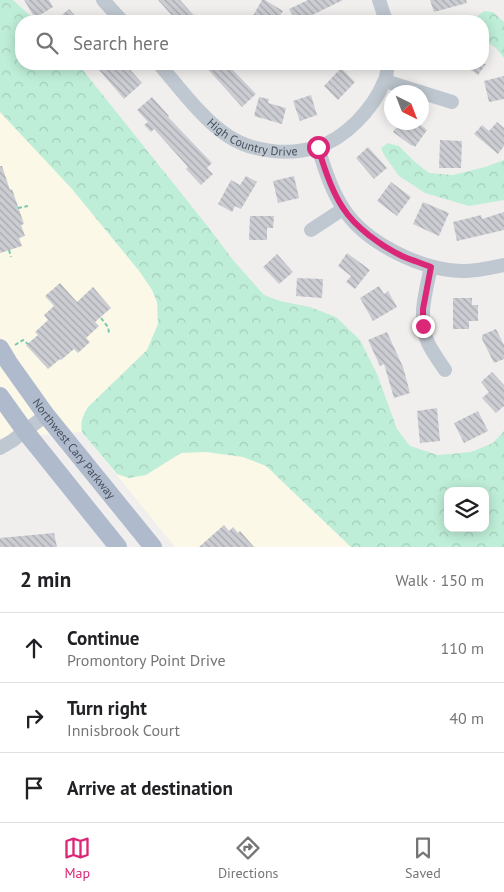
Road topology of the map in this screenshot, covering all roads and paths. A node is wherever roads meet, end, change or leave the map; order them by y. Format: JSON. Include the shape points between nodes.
{"nodes":[{"id":1,"x":103,"y":0,"type":"edge"},
{"id":2,"x":379,"y":0,"type":"edge"},
{"id":3,"x":117,"y":15,"type":"edge"},
{"id":4,"x":384,"y":15,"type":"edge"},
{"id":5,"x":164,"y":70,"type":"edge"},
{"id":6,"x":387,"y":70,"type":"edge"},
{"id":7,"x":385,"y":81,"type":"junction"},
{"id":8,"x":452,"y":102,"type":"dead end"},
{"id":9,"x":318,"y":147,"type":"junction"},
{"id":10,"x":28,"y":206,"type":"dead end"},
{"id":11,"x":18,"y":208,"type":"dead end"},
{"id":12,"x":343,"y":209,"type":"junction"},
{"id":13,"x":311,"y":230,"type":"dead end"},
{"id":14,"x":9,"y":250,"type":"dead end"},
{"id":15,"x":11,"y":257,"type":"dead end"},
{"id":16,"x":504,"y":265,"type":"edge"},
{"id":17,"x":431,"y":267,"type":"junction"},
{"id":18,"x":101,"y":318,"type":"dead end"},
{"id":19,"x":108,"y":334,"type":"dead end"},
{"id":20,"x":28,"y":344,"type":"dead end"},
{"id":21,"x":6,"y":348,"type":"edge"},
{"id":22,"x":445,"y":370,"type":"dead end"},
{"id":23,"x":0,"y":396,"type":"edge"},
{"id":24,"x":46,"y":415,"type":"junction"},
{"id":25,"x":25,"y":431,"type":"junction"},
{"id":26,"x":0,"y":448,"type":"edge"},
{"id":27,"x":118,"y":547,"type":"edge"},
{"id":28,"x":153,"y":547,"type":"edge"}],
"edges":[{"from":1,"to":3,"type":"street"},
{"from":2,"to":4,"type":"street"},
{"from":5,"to":9,"type":"street","name":"High Country Drive","via":[[210,122],[228,136],[265,150],[296,151]]},
{"from":6,"to":7,"type":"street","name":"High Country Drive"},
{"from":7,"to":8,"type":"street"},
{"from":7,"to":9,"type":"street","name":"High Country Drive","via":[[355,124]]},
{"from":9,"to":12,"type":"street"},
{"from":10,"to":11,"type":"path"},
{"from":12,"to":13,"type":"street"},
{"from":12,"to":17,"type":"street","via":[[387,248]]},
{"from":14,"to":15,"type":"path"},
{"from":16,"to":17,"type":"street","via":[[462,271]]},
{"from":17,"to":22,"type":"street","via":[[423,326],[427,342]]},
{"from":18,"to":19,"type":"path","via":[[108,327]]},
{"from":20,"to":21,"type":"path","via":[[23,340]]},
{"from":21,"to":24,"type":"main road","name":"Northwest Cary Parkway","via":[[9,363]]},
{"from":23,"to":25,"type":"main road"},
{"from":24,"to":25,"type":"street"},
{"from":24,"to":28,"type":"main road","name":"Northwest Cary Parkway"},
{"from":25,"to":26,"type":"street"},
{"from":25,"to":27,"type":"main road"}]}
